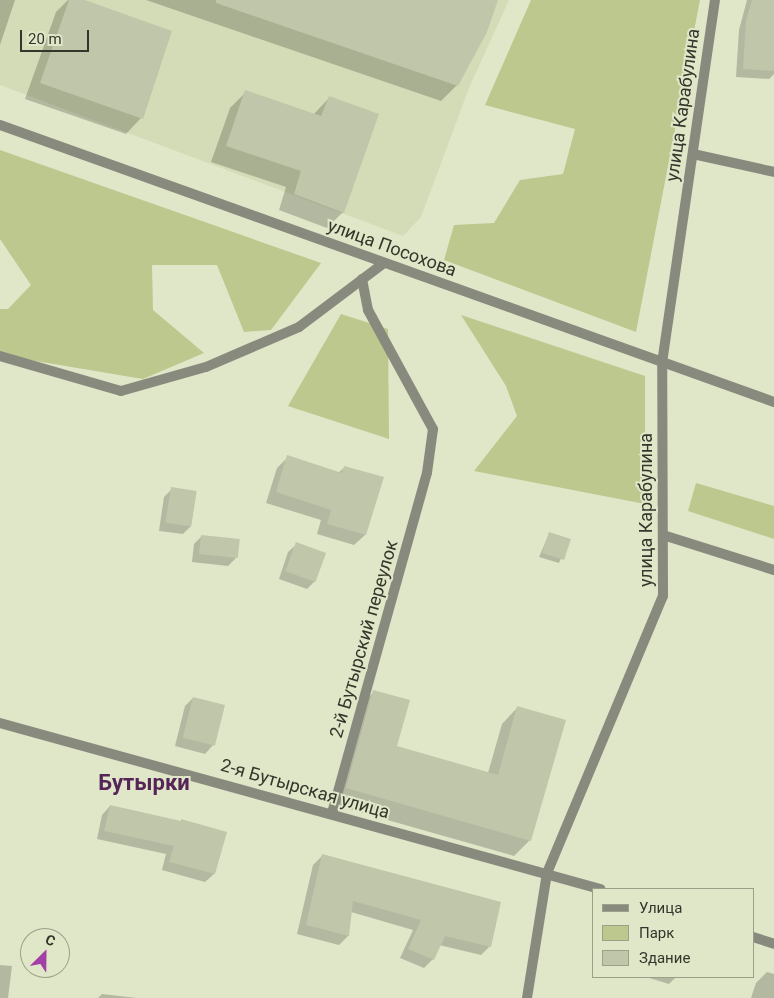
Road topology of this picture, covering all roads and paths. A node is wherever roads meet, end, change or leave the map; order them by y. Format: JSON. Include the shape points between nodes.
{"nodes":[{"id":1,"x":715,"y":0,"type":"edge"},
{"id":2,"x":0,"y":124,"type":"edge"},
{"id":3,"x":692,"y":154,"type":"junction"},
{"id":4,"x":774,"y":172,"type":"edge"},
{"id":5,"x":384,"y":263,"type":"junction"},
{"id":6,"x":362,"y":279,"type":"junction"},
{"id":7,"x":0,"y":356,"type":"edge"},
{"id":8,"x":662,"y":363,"type":"junction"},
{"id":9,"x":774,"y":402,"type":"edge"},
{"id":10,"x":663,"y":535,"type":"junction"},
{"id":11,"x":774,"y":570,"type":"edge"},
{"id":12,"x":0,"y":723,"type":"edge"},
{"id":13,"x":332,"y":813,"type":"junction"},
{"id":14,"x":548,"y":873,"type":"junction"},
{"id":15,"x":597,"y":888,"type":"edge"},
{"id":16,"x":754,"y":937,"type":"edge"},
{"id":17,"x":774,"y":944,"type":"edge"},
{"id":18,"x":527,"y":998,"type":"edge"}],
"edges":[{"from":1,"to":3,"type":"street","name":"улица Карабулина"},
{"from":2,"to":5,"type":"street","name":"улица Посохова"},
{"from":3,"to":4,"type":"street"},
{"from":3,"to":8,"type":"street","name":"улица Карабулина"},
{"from":5,"to":6,"type":"street"},
{"from":5,"to":8,"type":"street","name":"улица Посохова"},
{"from":6,"to":7,"type":"street","via":[[299,327],[206,366],[121,391]]},
{"from":6,"to":13,"type":"street","name":"2-й Бутырский переулок","via":[[368,310],[433,430],[427,474]]},
{"from":8,"to":9,"type":"street","name":"улица Посохова"},
{"from":8,"to":10,"type":"street","name":"улица Карабулина"},
{"from":10,"to":11,"type":"street"},
{"from":10,"to":14,"type":"street","name":"улица Карабулина","via":[[663,596]]},
{"from":12,"to":13,"type":"street","name":"2-я Бутырская улица"},
{"from":13,"to":14,"type":"street","name":"2-я Бутырская улица"},
{"from":14,"to":15,"type":"street","name":"2-я Бутырская улица"},
{"from":14,"to":18,"type":"street","name":"улица Карабулина"},
{"from":16,"to":17,"type":"street"}]}
